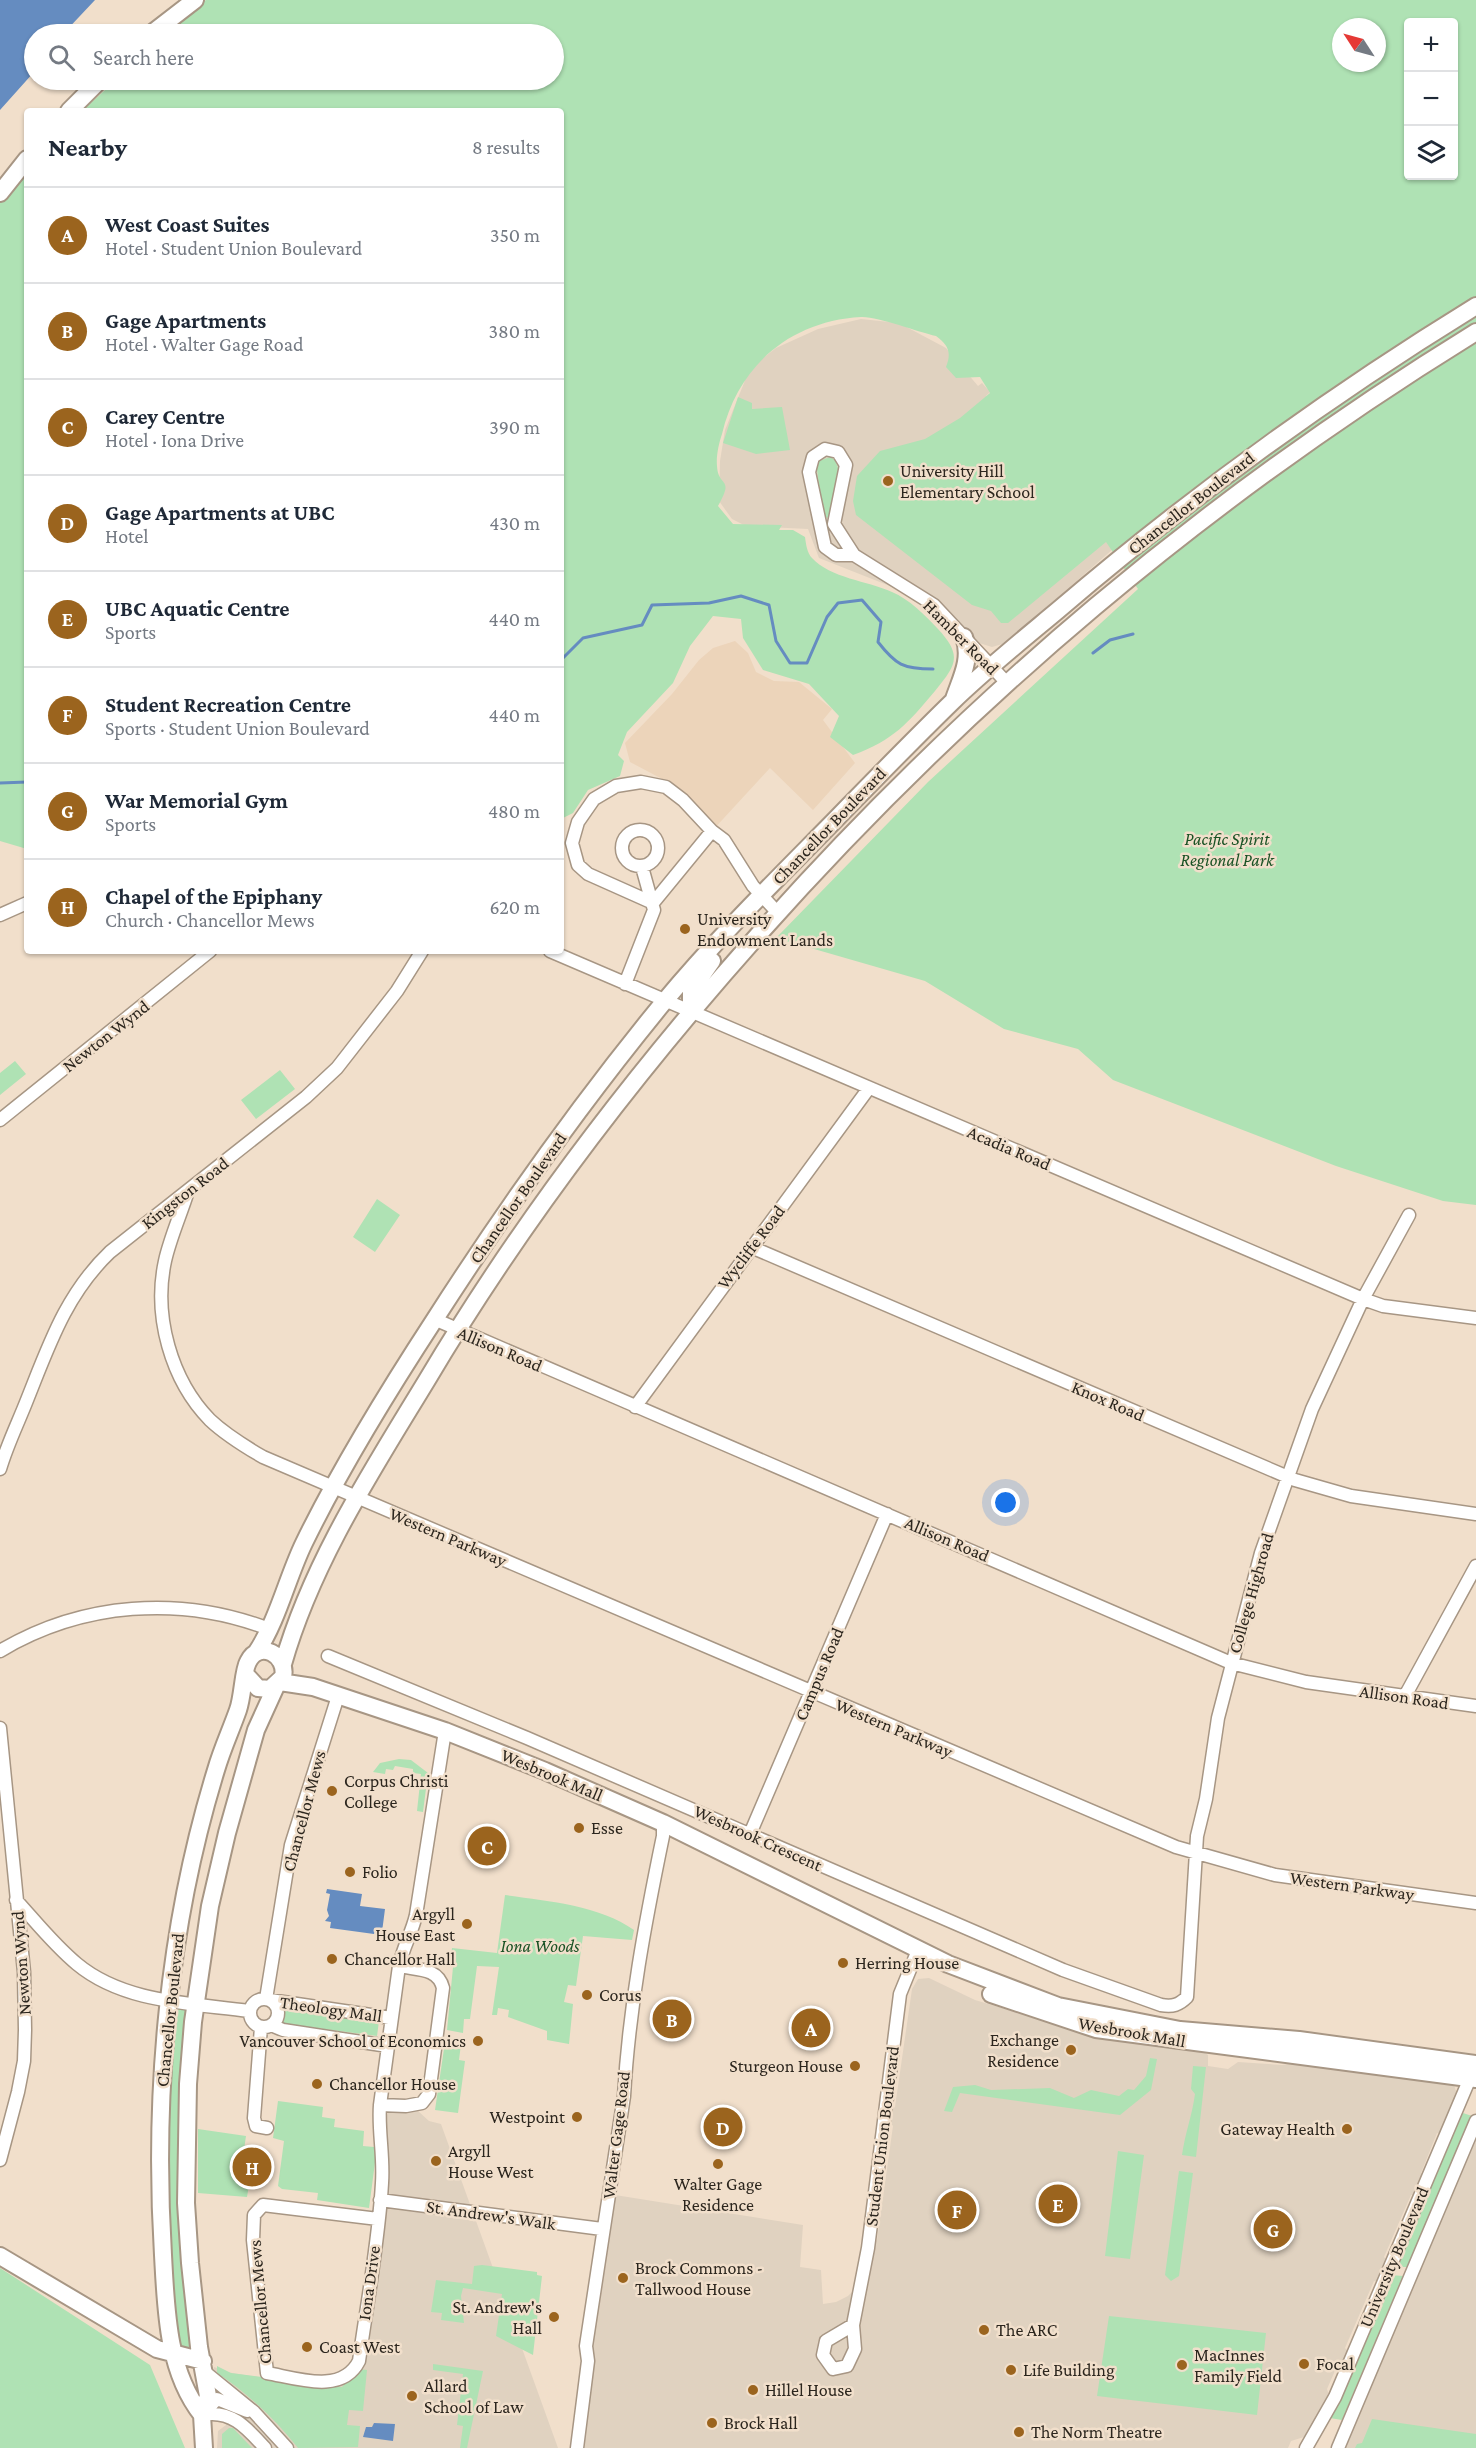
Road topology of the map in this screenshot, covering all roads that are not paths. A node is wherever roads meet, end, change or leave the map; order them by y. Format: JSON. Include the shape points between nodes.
{"nodes":[{"id":1,"x":195,"y":0,"type":"edge"},
{"id":2,"x":164,"y":24,"type":"edge"},
{"id":3,"x":90,"y":90,"type":"edge"},
{"id":4,"x":72,"y":108,"type":"edge"},
{"id":5,"x":24,"y":163,"type":"edge"},
{"id":6,"x":0,"y":192,"type":"edge"},
{"id":7,"x":1476,"y":306,"type":"edge"},
{"id":8,"x":1476,"y":332,"type":"edge"},
{"id":9,"x":834,"y":524,"type":"junction"},
{"id":10,"x":819,"y":528,"type":"junction"},
{"id":11,"x":854,"y":555,"type":"junction"},
{"id":12,"x":964,"y":637,"type":"junction"},
{"id":13,"x":992,"y":666,"type":"junction"},
{"id":14,"x":1006,"y":682,"type":"junction"},
{"id":15,"x":953,"y":701,"type":"junction"},
{"id":16,"x":712,"y":831,"type":"junction"},
{"id":17,"x":642,"y":867,"type":"dead end"},
{"id":18,"x":762,"y":895,"type":"junction"},
{"id":19,"x":653,"y":903,"type":"junction"},
{"id":20,"x":24,"y":904,"type":"edge"},
{"id":21,"x":778,"y":913,"type":"junction"},
{"id":22,"x":0,"y":915,"type":"edge"},
{"id":23,"x":736,"y":922,"type":"junction"},
{"id":24,"x":206,"y":954,"type":"edge"},
{"id":25,"x":420,"y":954,"type":"edge"},
{"id":26,"x":557,"y":954,"type":"edge"},
{"id":27,"x":625,"y":984,"type":"junction"},
{"id":28,"x":666,"y":1000,"type":"junction"},
{"id":29,"x":691,"y":1011,"type":"junction"},
{"id":30,"x":869,"y":1088,"type":"junction"},
{"id":31,"x":0,"y":1120,"type":"edge"},
{"id":32,"x":188,"y":1191,"type":"junction"},
{"id":33,"x":1409,"y":1215,"type":"dead end"},
{"id":34,"x":751,"y":1247,"type":"junction"},
{"id":35,"x":1363,"y":1299,"type":"junction"},
{"id":36,"x":1476,"y":1318,"type":"edge"},
{"id":37,"x":434,"y":1319,"type":"junction"},
{"id":38,"x":456,"y":1331,"type":"junction"},
{"id":39,"x":635,"y":1407,"type":"junction"},
{"id":40,"x":0,"y":1469,"type":"edge"},
{"id":41,"x":1286,"y":1477,"type":"junction"},
{"id":42,"x":332,"y":1488,"type":"junction"},
{"id":43,"x":358,"y":1499,"type":"junction"},
{"id":44,"x":887,"y":1514,"type":"junction"},
{"id":45,"x":1476,"y":1514,"type":"edge"},
{"id":46,"x":1476,"y":1566,"type":"edge"},
{"id":47,"x":269,"y":1629,"type":"junction"},
{"id":48,"x":0,"y":1651,"type":"edge"},
{"id":49,"x":256,"y":1653,"type":"junction"},
{"id":50,"x":328,"y":1656,"type":"dead end"},
{"id":51,"x":1231,"y":1662,"type":"junction"},
{"id":52,"x":246,"y":1675,"type":"junction"},
{"id":53,"x":281,"y":1676,"type":"junction"},
{"id":54,"x":811,"y":1692,"type":"junction"},
{"id":55,"x":338,"y":1696,"type":"junction"},
{"id":56,"x":1405,"y":1696,"type":"junction"},
{"id":57,"x":1476,"y":1706,"type":"edge"},
{"id":58,"x":0,"y":1728,"type":"edge"},
{"id":59,"x":446,"y":1731,"type":"junction"},
{"id":60,"x":663,"y":1823,"type":"junction"},
{"id":61,"x":750,"y":1834,"type":"junction"},
{"id":62,"x":1195,"y":1854,"type":"junction"},
{"id":63,"x":16,"y":1900,"type":"junction"},
{"id":64,"x":1476,"y":1903,"type":"edge"},
{"id":65,"x":916,"y":1954,"type":"junction"},
{"id":66,"x":399,"y":1966,"type":"junction"},
{"id":67,"x":1187,"y":1997,"type":"joint"},
{"id":68,"x":268,"y":1999,"type":"junction"},
{"id":69,"x":169,"y":2001,"type":"junction"},
{"id":70,"x":196,"y":2004,"type":"junction"},
{"id":71,"x":249,"y":2011,"type":"junction"},
{"id":72,"x":391,"y":2018,"type":"junction"},
{"id":73,"x":266,"y":2026,"type":"junction"},
{"id":74,"x":388,"y":2046,"type":"junction"},
{"id":75,"x":1475,"y":2070,"type":"edge"},
{"id":76,"x":380,"y":2105,"type":"junction"},
{"id":77,"x":1476,"y":2121,"type":"edge"},
{"id":78,"x":267,"y":2128,"type":"dead end"},
{"id":79,"x":0,"y":2160,"type":"edge"},
{"id":80,"x":380,"y":2200,"type":"junction"},
{"id":81,"x":378,"y":2219,"type":"junction"},
{"id":82,"x":602,"y":2229,"type":"junction"},
{"id":83,"x":0,"y":2256,"type":"edge"},
{"id":84,"x":853,"y":2325,"type":"dead end"},
{"id":85,"x":174,"y":2354,"type":"junction"},
{"id":86,"x":205,"y":2367,"type":"junction"},
{"id":87,"x":267,"y":2373,"type":"joint"},
{"id":88,"x":254,"y":2412,"type":"junction"},
{"id":89,"x":202,"y":2415,"type":"junction"},
{"id":90,"x":204,"y":2448,"type":"edge"},
{"id":91,"x":265,"y":2448,"type":"edge"},
{"id":92,"x":286,"y":2448,"type":"edge"},
{"id":93,"x":577,"y":2448,"type":"edge"},
{"id":94,"x":1306,"y":2448,"type":"edge"},
{"id":95,"x":1338,"y":2448,"type":"edge"}],
"edges":[{"from":1,"to":2,"type":"main road"},
{"from":3,"to":4,"type":"main road"},
{"from":5,"to":6,"type":"main road"},
{"from":7,"to":13,"type":"main road","name":"Chancellor Boulevard","via":[[1314,410],[1201,493]]},
{"from":8,"to":14,"type":"main road","name":"Chancellor Boulevard","via":[[1322,431],[1246,486],[1162,550]]},
{"from":9,"to":10,"type":"street"},
{"from":9,"to":10,"type":"street","name":"Hamber Road","via":[[846,465],[838,452],[825,449],[813,457],[808,472]]},
{"from":9,"to":11,"type":"street","name":"Hamber Road"},
{"from":10,"to":11,"type":"street","name":"Hamber Road","via":[[825,547],[836,555]]},
{"from":11,"to":12,"type":"street","name":"Hamber Road","via":[[934,605]]},
{"from":12,"to":13,"type":"street","name":"Hamber Road"},
{"from":12,"to":15,"type":"main road","via":[[968,662]]},
{"from":13,"to":14,"type":"street","name":"Hamber Road"},
{"from":13,"to":15,"type":"main road","name":"Chancellor Boulevard"},
{"from":14,"to":21,"type":"main road","name":"Chancellor Boulevard","via":[[861,822]]},
{"from":15,"to":18,"type":"main road","name":"Chancellor Boulevard"},
{"from":16,"to":18,"type":"street","via":[[724,840]]},
{"from":16,"to":19,"type":"street"},
{"from":16,"to":19,"type":"street","via":[[666,787],[640,782],[616,786],[594,799],[578,822],[572,843],[578,866]]},
{"from":17,"to":19,"type":"street"},
{"from":18,"to":21,"type":"street"},
{"from":18,"to":23,"type":"main road","name":"Chancellor Boulevard"},
{"from":19,"to":27,"type":"street","via":[[654,910]]},
{"from":20,"to":22,"type":"street"},
{"from":21,"to":29,"type":"main road","name":"Chancellor Boulevard"},
{"from":23,"to":28,"type":"main road","name":"Chancellor Boulevard"},
{"from":23,"to":29,"type":"main road","via":[[691,991]]},
{"from":24,"to":31,"type":"street","name":"Newton Wynd"},
{"from":25,"to":32,"type":"street","name":"Kingston Road","via":[[398,991],[337,1068]]},
{"from":26,"to":27,"type":"street","name":"Acadia Road"},
{"from":27,"to":28,"type":"street","name":"Acadia Road"},
{"from":28,"to":29,"type":"street","name":"Acadia Road"},
{"from":28,"to":37,"type":"main road","name":"Chancellor Boulevard","via":[[553,1148]]},
{"from":29,"to":30,"type":"street","name":"Acadia Road"},
{"from":29,"to":38,"type":"main road","name":"Chancellor Boulevard","via":[[531,1220]]},
{"from":30,"to":34,"type":"street","name":"Wycliffe Road"},
{"from":30,"to":35,"type":"street","name":"Acadia Road"},
{"from":32,"to":40,"type":"street","name":"Kingston Road","via":[[110,1252],[70,1299]]},
{"from":32,"to":42,"type":"street","name":"Western Parkway","via":[[165,1262],[162,1295],[164,1328],[180,1377],[208,1417],[229,1436],[263,1457]]},
{"from":33,"to":35,"type":"street","name":"College Highroad"},
{"from":34,"to":39,"type":"street","name":"Wycliffe Road"},
{"from":34,"to":41,"type":"street","name":"Knox Road"},
{"from":35,"to":36,"type":"street","name":"Acadia Road","via":[[1383,1306]]},
{"from":35,"to":41,"type":"street","name":"College Highroad","via":[[1312,1408]]},
{"from":37,"to":38,"type":"street","name":"Allison Road"},
{"from":37,"to":42,"type":"main road","name":"Chancellor Boulevard"},
{"from":38,"to":39,"type":"street","name":"Allison Road"},
{"from":38,"to":43,"type":"main road","name":"Chancellor Boulevard"},
{"from":39,"to":44,"type":"street","name":"Allison Road"},
{"from":41,"to":45,"type":"street","name":"Knox Road","via":[[1351,1496]]},
{"from":41,"to":51,"type":"street","name":"College Highroad"},
{"from":42,"to":43,"type":"street","name":"Western Parkway"},
{"from":42,"to":47,"type":"main road","name":"Chancellor Boulevard","via":[[289,1575]]},
{"from":43,"to":53,"type":"main road","name":"Chancellor Boulevard","via":[[297,1621]]},
{"from":43,"to":54,"type":"street","name":"Western Parkway"},
{"from":44,"to":51,"type":"street","name":"Allison Road"},
{"from":44,"to":54,"type":"street","name":"Campus Road"},
{"from":46,"to":56,"type":"street"},
{"from":47,"to":48,"type":"street","via":[[205,1610],[128,1608],[57,1625]]},
{"from":47,"to":49,"type":"main road","name":"Chancellor Boulevard"},
{"from":49,"to":52,"type":"main road","via":[[247,1663]]},
{"from":49,"to":53,"type":"main road","via":[[275,1653]]},
{"from":50,"to":61,"type":"street","name":"Wesbrook Crescent"},
{"from":51,"to":56,"type":"street","name":"Allison Road","via":[[1306,1682]]},
{"from":51,"to":62,"type":"street","name":"College Highroad"},
{"from":52,"to":53,"type":"main road","via":[[258,1688]]},
{"from":52,"to":69,"type":"main road","name":"Chancellor Boulevard","via":[[244,1694],[216,1770],[202,1823],[184,1902]]},
{"from":53,"to":55,"type":"main road","name":"Wesbrook Mall"},
{"from":53,"to":70,"type":"main road","name":"Chancellor Boulevard","via":[[256,1730],[227,1833],[210,1906]]},
{"from":54,"to":61,"type":"street","name":"Campus Road"},
{"from":54,"to":62,"type":"street","name":"Western Parkway"},
{"from":55,"to":59,"type":"main road","name":"Wesbrook Mall"},
{"from":55,"to":68,"type":"street","name":"Chancellor Mews","via":[[291,1845]]},
{"from":56,"to":57,"type":"street","name":"Allison Road"},
{"from":58,"to":63,"type":"street","name":"Newton Wynd"},
{"from":59,"to":60,"type":"main road","name":"Wesbrook Mall"},
{"from":59,"to":66,"type":"street","name":"Iona Drive","via":[[416,1915]]},
{"from":60,"to":65,"type":"main road","name":"Wesbrook Mall","via":[[782,1883],[812,1906]]},
{"from":60,"to":82,"type":"street","name":"Walter Gage Road","via":[[639,1954],[624,2096]]},
{"from":61,"to":67,"type":"street","name":"Wesbrook Crescent","via":[[1114,1989],[1170,2007]]},
{"from":62,"to":64,"type":"street","name":"Western Parkway","via":[[1275,1875]]},
{"from":62,"to":67,"type":"street","name":"College Highroad"},
{"from":63,"to":69,"type":"street","via":[[78,1965],[99,1979]]},
{"from":63,"to":79,"type":"street","name":"Newton Wynd","via":[[24,1972],[24,2061]]},
{"from":65,"to":75,"type":"main road","name":"Wesbrook Mall","via":[[1021,2005],[1096,2029]]},
{"from":65,"to":84,"type":"street","name":"Student Union Boulevard","via":[[900,1994],[868,2248]]},
{"from":66,"to":72,"type":"street","name":"Iona Drive"},
{"from":66,"to":76,"type":"street","via":[[433,1973],[442,1982],[443,1993],[429,2094],[422,2103],[414,2105]]},
{"from":68,"to":71,"type":"street","via":[[257,2000]]},
{"from":68,"to":72,"type":"street","name":"Theology Mall"},
{"from":68,"to":73,"type":"street","via":[[278,2010],[277,2019]]},
{"from":69,"to":70,"type":"street"},
{"from":69,"to":85,"type":"main road","name":"Chancellor Boulevard","via":[[160,2098],[160,2213],[169,2335]]},
{"from":70,"to":71,"type":"street"},
{"from":70,"to":86,"type":"main road","name":"Chancellor Boulevard","via":[[188,2084],[186,2203]]},
{"from":71,"to":73,"type":"street","via":[[251,2020]]},
{"from":72,"to":74,"type":"street","name":"Iona Drive"},
{"from":73,"to":74,"type":"street","name":"Theology Mall"},
{"from":73,"to":78,"type":"street","via":[[254,2118],[256,2126]]},
{"from":74,"to":76,"type":"street","name":"Iona Drive"},
{"from":75,"to":94,"type":"street","name":"University Boulevard","via":[[1335,2397]]},
{"from":76,"to":80,"type":"street","name":"Iona Drive"},
{"from":77,"to":95,"type":"street","name":"University Boulevard"},
{"from":80,"to":81,"type":"street","name":"Iona Drive"},
{"from":80,"to":82,"type":"street","name":"St. Andrew's Walk"},
{"from":81,"to":87,"type":"street","name":"Iona Drive","via":[[357,2365],[336,2381],[324,2383]]},
{"from":81,"to":87,"type":"street","name":"Chancellor Mews","via":[[263,2205],[254,2215],[253,2240]]},
{"from":82,"to":93,"type":"street","name":"Walter Gage Road"},
{"from":83,"to":85,"type":"main road","via":[[157,2349]]},
{"from":85,"to":86,"type":"main road"},
{"from":85,"to":89,"type":"main road","name":"Chancellor Boulevard","via":[[187,2397]]},
{"from":86,"to":88,"type":"street"},
{"from":86,"to":89,"type":"main road","name":"Chancellor Boulevard","via":[[208,2396]]},
{"from":88,"to":89,"type":"street","via":[[217,2399]]},
{"from":88,"to":92,"type":"street"},
{"from":89,"to":90,"type":"main road","name":"Chancellor Boulevard"},
{"from":89,"to":91,"type":"street","via":[[213,2413],[238,2421]]}]}
